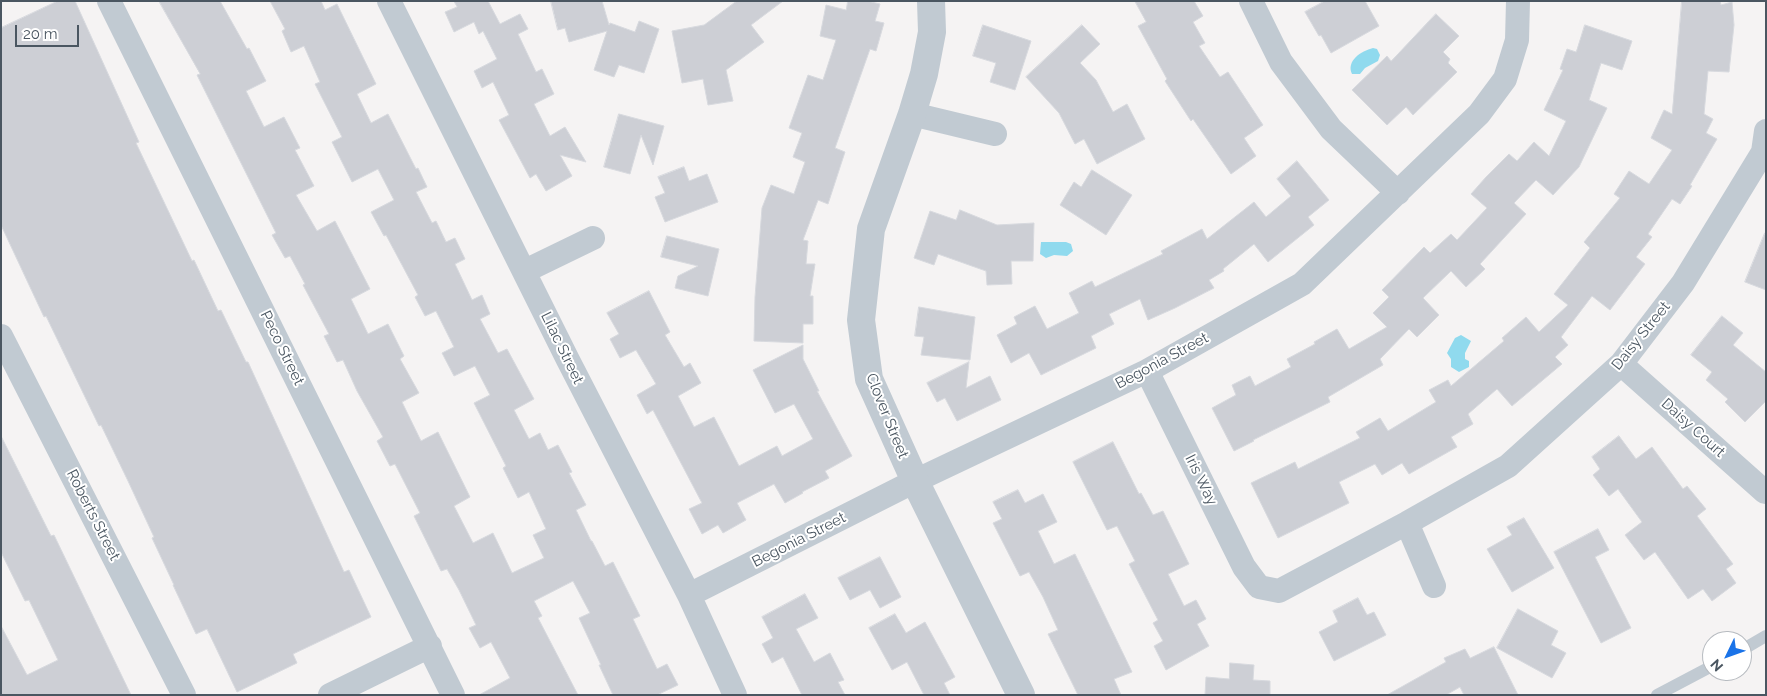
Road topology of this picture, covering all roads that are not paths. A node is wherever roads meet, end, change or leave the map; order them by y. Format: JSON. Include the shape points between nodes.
{"nodes":[{"id":1,"x":110,"y":1,"type":"edge"},
{"id":2,"x":389,"y":1,"type":"edge"},
{"id":3,"x":931,"y":1,"type":"edge"},
{"id":4,"x":1251,"y":1,"type":"edge"},
{"id":5,"x":1518,"y":1,"type":"edge"},
{"id":6,"x":912,"y":114,"type":"junction"},
{"id":7,"x":995,"y":134,"type":"dead end"},
{"id":8,"x":1765,"y":145,"type":"edge"},
{"id":9,"x":1398,"y":194,"type":"junction"},
{"id":10,"x":593,"y":238,"type":"dead end"},
{"id":11,"x":525,"y":271,"type":"junction"},
{"id":12,"x":1,"y":336,"type":"edge"},
{"id":13,"x":1621,"y":364,"type":"junction"},
{"id":14,"x":1148,"y":371,"type":"junction"},
{"id":15,"x":915,"y":481,"type":"junction"},
{"id":16,"x":1765,"y":492,"type":"edge"},
{"id":17,"x":1407,"y":523,"type":"junction"},
{"id":18,"x":1434,"y":586,"type":"dead end"},
{"id":19,"x":1259,"y":587,"type":"joint"},
{"id":20,"x":689,"y":595,"type":"junction"},
{"id":21,"x":1766,"y":636,"type":"edge"},
{"id":22,"x":1752,"y":644,"type":"edge"},
{"id":23,"x":430,"y":646,"type":"junction"},
{"id":24,"x":1702,"y":671,"type":"edge"},
{"id":25,"x":184,"y":695,"type":"edge"},
{"id":26,"x":330,"y":695,"type":"edge"},
{"id":27,"x":453,"y":695,"type":"edge"},
{"id":28,"x":735,"y":695,"type":"edge"},
{"id":29,"x":1021,"y":695,"type":"edge"},
{"id":30,"x":1657,"y":695,"type":"edge"}],
"edges":[{"from":1,"to":23,"type":"street","name":"Peco Street"},
{"from":2,"to":11,"type":"street","name":"Lilac Street"},
{"from":3,"to":6,"type":"street","name":"Clover Street","via":[[932,32]]},
{"from":4,"to":9,"type":"street","via":[[1281,62],[1331,129]]},
{"from":5,"to":9,"type":"street","name":"Begonia Street","via":[[1517,40],[1505,80],[1479,114]]},
{"from":6,"to":7,"type":"street"},
{"from":6,"to":15,"type":"street","name":"Clover Street","via":[[871,229],[861,320],[869,379]]},
{"from":8,"to":13,"type":"street","name":"Daisy Street","via":[[1683,283]]},
{"from":9,"to":14,"type":"street","name":"Begonia Street","via":[[1302,284]]},
{"from":10,"to":11,"type":"street"},
{"from":11,"to":20,"type":"street","name":"Lilac Street"},
{"from":12,"to":25,"type":"street","name":"Roberts Street"},
{"from":13,"to":16,"type":"street","name":"Daisy Court"},
{"from":13,"to":17,"type":"street","name":"Daisy Street","via":[[1508,466]]},
{"from":14,"to":15,"type":"street","name":"Begonia Street"},
{"from":14,"to":19,"type":"street","name":"Iris Way","via":[[1244,567]]},
{"from":15,"to":20,"type":"street","name":"Begonia Street"},
{"from":15,"to":29,"type":"street","name":"Clover Street"},
{"from":17,"to":18,"type":"street"},
{"from":17,"to":19,"type":"street","name":"Daisy Street","via":[[1279,591]]},
{"from":20,"to":28,"type":"street","name":"Lilac Street"},
{"from":21,"to":22,"type":"lane"},
{"from":23,"to":26,"type":"street"},
{"from":23,"to":27,"type":"street","name":"Peco Street"},
{"from":24,"to":30,"type":"lane"}]}
